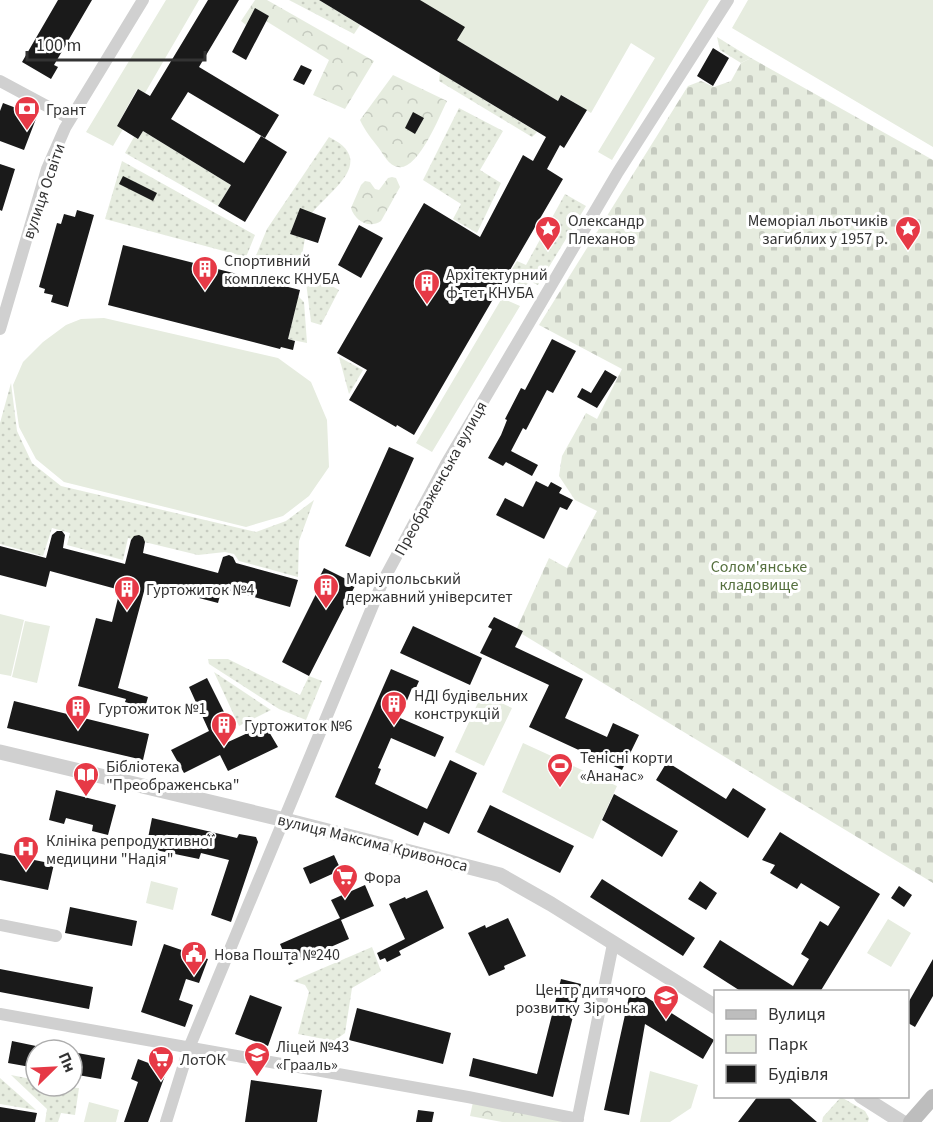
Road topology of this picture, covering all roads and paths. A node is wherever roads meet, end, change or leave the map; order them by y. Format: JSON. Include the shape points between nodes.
{"nodes":[{"id":1,"x":143,"y":0,"type":"edge"},
{"id":2,"x":728,"y":0,"type":"edge"},
{"id":3,"x":0,"y":81,"type":"edge"},
{"id":4,"x":69,"y":118,"type":"junction"},
{"id":5,"x":0,"y":329,"type":"edge"},
{"id":6,"x":0,"y":752,"type":"edge"},
{"id":7,"x":285,"y":820,"type":"junction"},
{"id":8,"x":0,"y":925,"type":"edge"},
{"id":9,"x":56,"y":936,"type":"dead end"},
{"id":10,"x":613,"y":944,"type":"junction"},
{"id":11,"x":714,"y":1006,"type":"edge"},
{"id":12,"x":0,"y":1014,"type":"edge"},
{"id":13,"x":189,"y":1048,"type":"junction"},
{"id":14,"x":933,"y":1097,"type":"edge"},
{"id":15,"x":864,"y":1098,"type":"edge"},
{"id":16,"x":577,"y":1120,"type":"edge"},
{"id":17,"x":166,"y":1122,"type":"edge"},
{"id":18,"x":902,"y":1122,"type":"edge"},
{"id":19,"x":911,"y":1122,"type":"edge"}],
"edges":[{"from":1,"to":4,"type":"street","name":"вулиця Освіти"},
{"from":2,"to":7,"type":"street","name":"Преображенська вулиця","via":[[618,172],[409,532],[383,581]]},
{"from":3,"to":4,"type":"street"},
{"from":4,"to":5,"type":"street","name":"вулиця Освіти","via":[[47,169]]},
{"from":6,"to":7,"type":"street","name":"вулиця Максима Кривоноса"},
{"from":7,"to":10,"type":"street","name":"вулиця Максима Кривоноса","via":[[500,875]]},
{"from":7,"to":13,"type":"street","name":"Преображенська вулиця"},
{"from":8,"to":9,"type":"street"},
{"from":10,"to":11,"type":"street","name":"вулиця Максима Кривоноса"},
{"from":10,"to":16,"type":"street"},
{"from":12,"to":13,"type":"street"},
{"from":13,"to":16,"type":"street"},
{"from":13,"to":17,"type":"street","name":"Преображенська вулиця"},
{"from":14,"to":19,"type":"main road"},
{"from":15,"to":18,"type":"street"}]}
